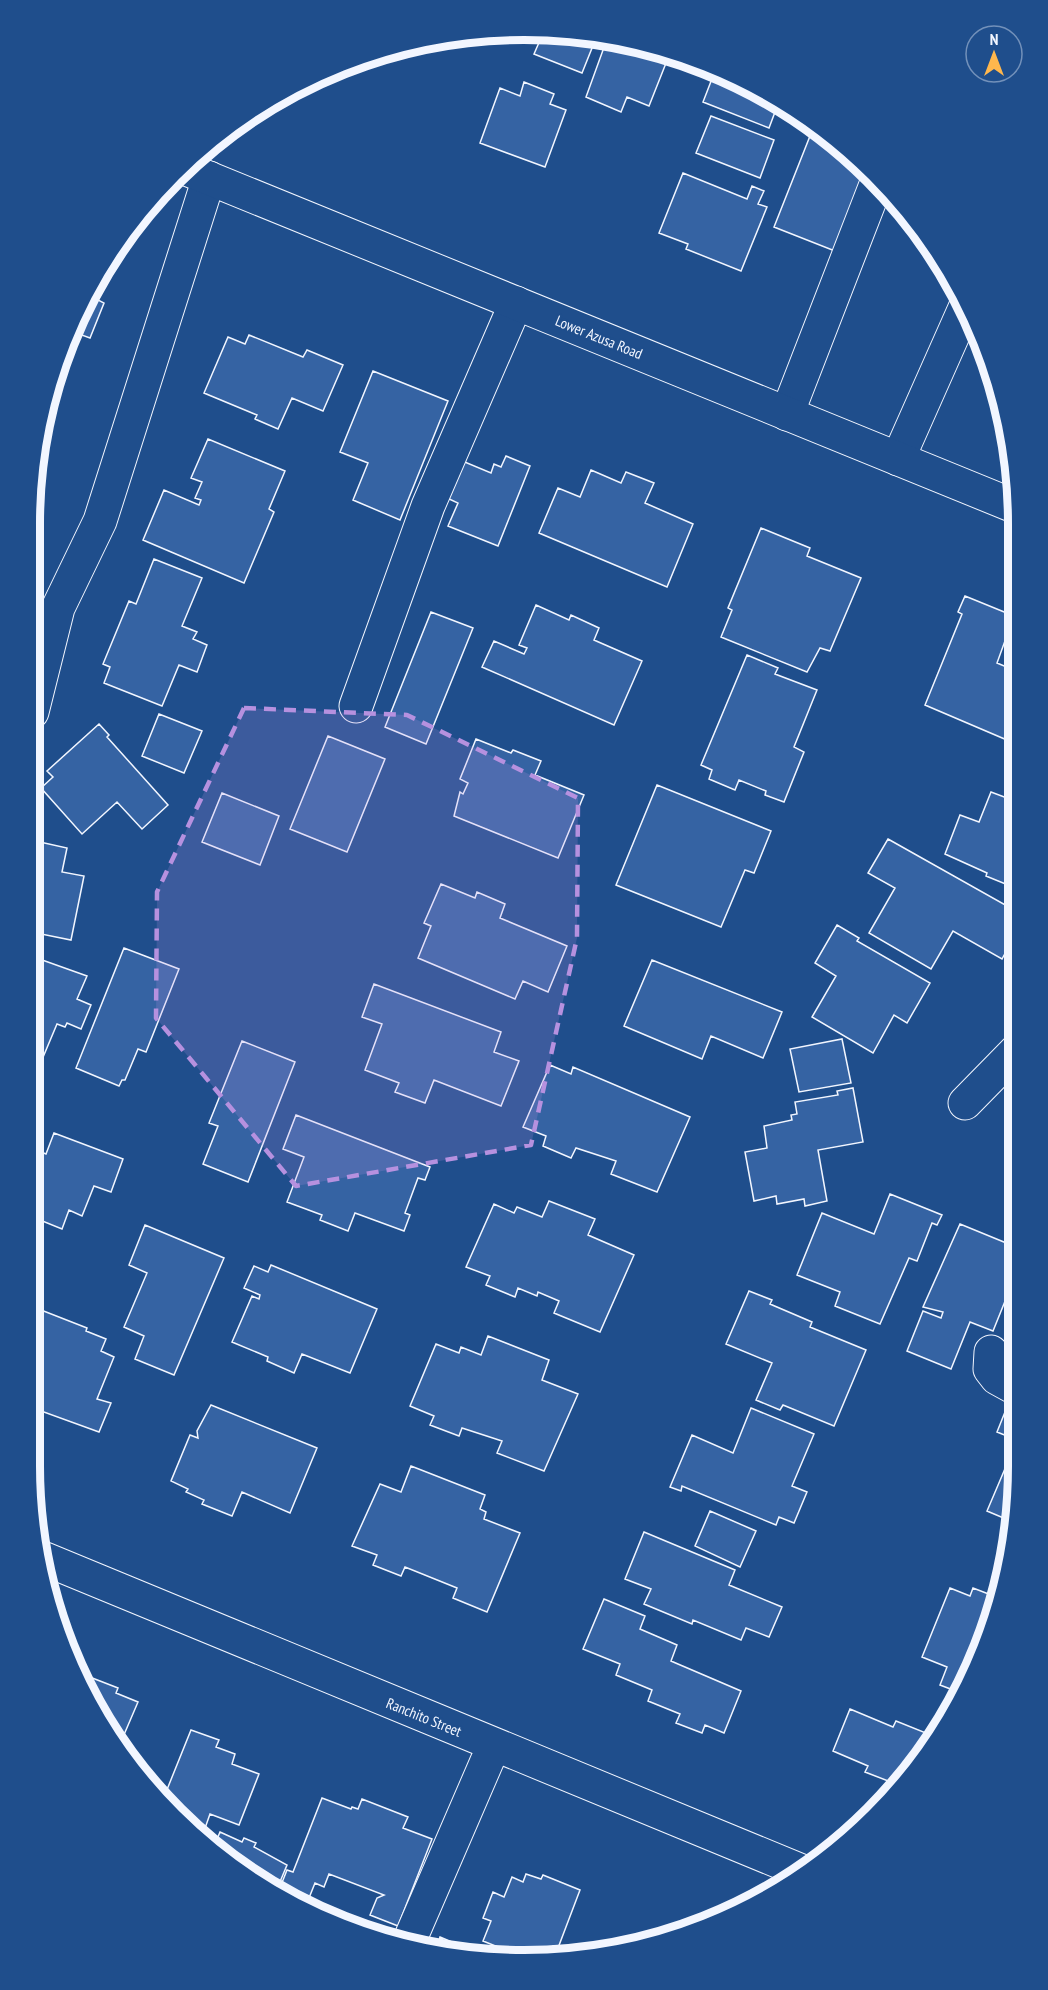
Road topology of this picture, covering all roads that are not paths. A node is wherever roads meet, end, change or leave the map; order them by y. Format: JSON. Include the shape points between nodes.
{"nodes":[{"id":1,"x":197,"y":173,"type":"edge"},
{"id":2,"x":874,"y":190,"type":"edge"},
{"id":3,"x":516,"y":303,"type":"junction"},
{"id":4,"x":961,"y":317,"type":"edge"},
{"id":5,"x":787,"y":414,"type":"junction"},
{"id":6,"x":898,"y":459,"type":"junction"},
{"id":7,"x":1007,"y":503,"type":"edge"},
{"id":8,"x":40,"y":680,"type":"edge"},
{"id":9,"x":356,"y":706,"type":"dead end"},
{"id":10,"x":1008,"y":1059,"type":"edge"},
{"id":11,"x":965,"y":1103,"type":"dead end"},
{"id":12,"x":991,"y":1352,"type":"dead end"},
{"id":13,"x":1008,"y":1384,"type":"edge"},
{"id":14,"x":50,"y":1561,"type":"edge"},
{"id":15,"x":494,"y":1745,"type":"junction"},
{"id":16,"x":793,"y":1868,"type":"edge"},
{"id":17,"x":412,"y":1936,"type":"edge"}],
"edges":[{"from":1,"to":3,"type":"street","name":"Lower Azusa Road"},
{"from":1,"to":8,"type":"street","via":[[100,521],[58,608]]},
{"from":2,"to":5,"type":"street"},
{"from":3,"to":5,"type":"street","name":"Lower Azusa Road"},
{"from":3,"to":9,"type":"street","via":[[428,506]]},
{"from":4,"to":6,"type":"street"},
{"from":5,"to":6,"type":"street","name":"Lower Azusa Road"},
{"from":6,"to":7,"type":"street","name":"Lower Azusa Road"},
{"from":10,"to":11,"type":"street"},
{"from":12,"to":13,"type":"street","via":[[990,1369]]},
{"from":14,"to":15,"type":"street","name":"Ranchito Street"},
{"from":15,"to":16,"type":"street","name":"Ranchito Street"},
{"from":15,"to":17,"type":"street"}]}
